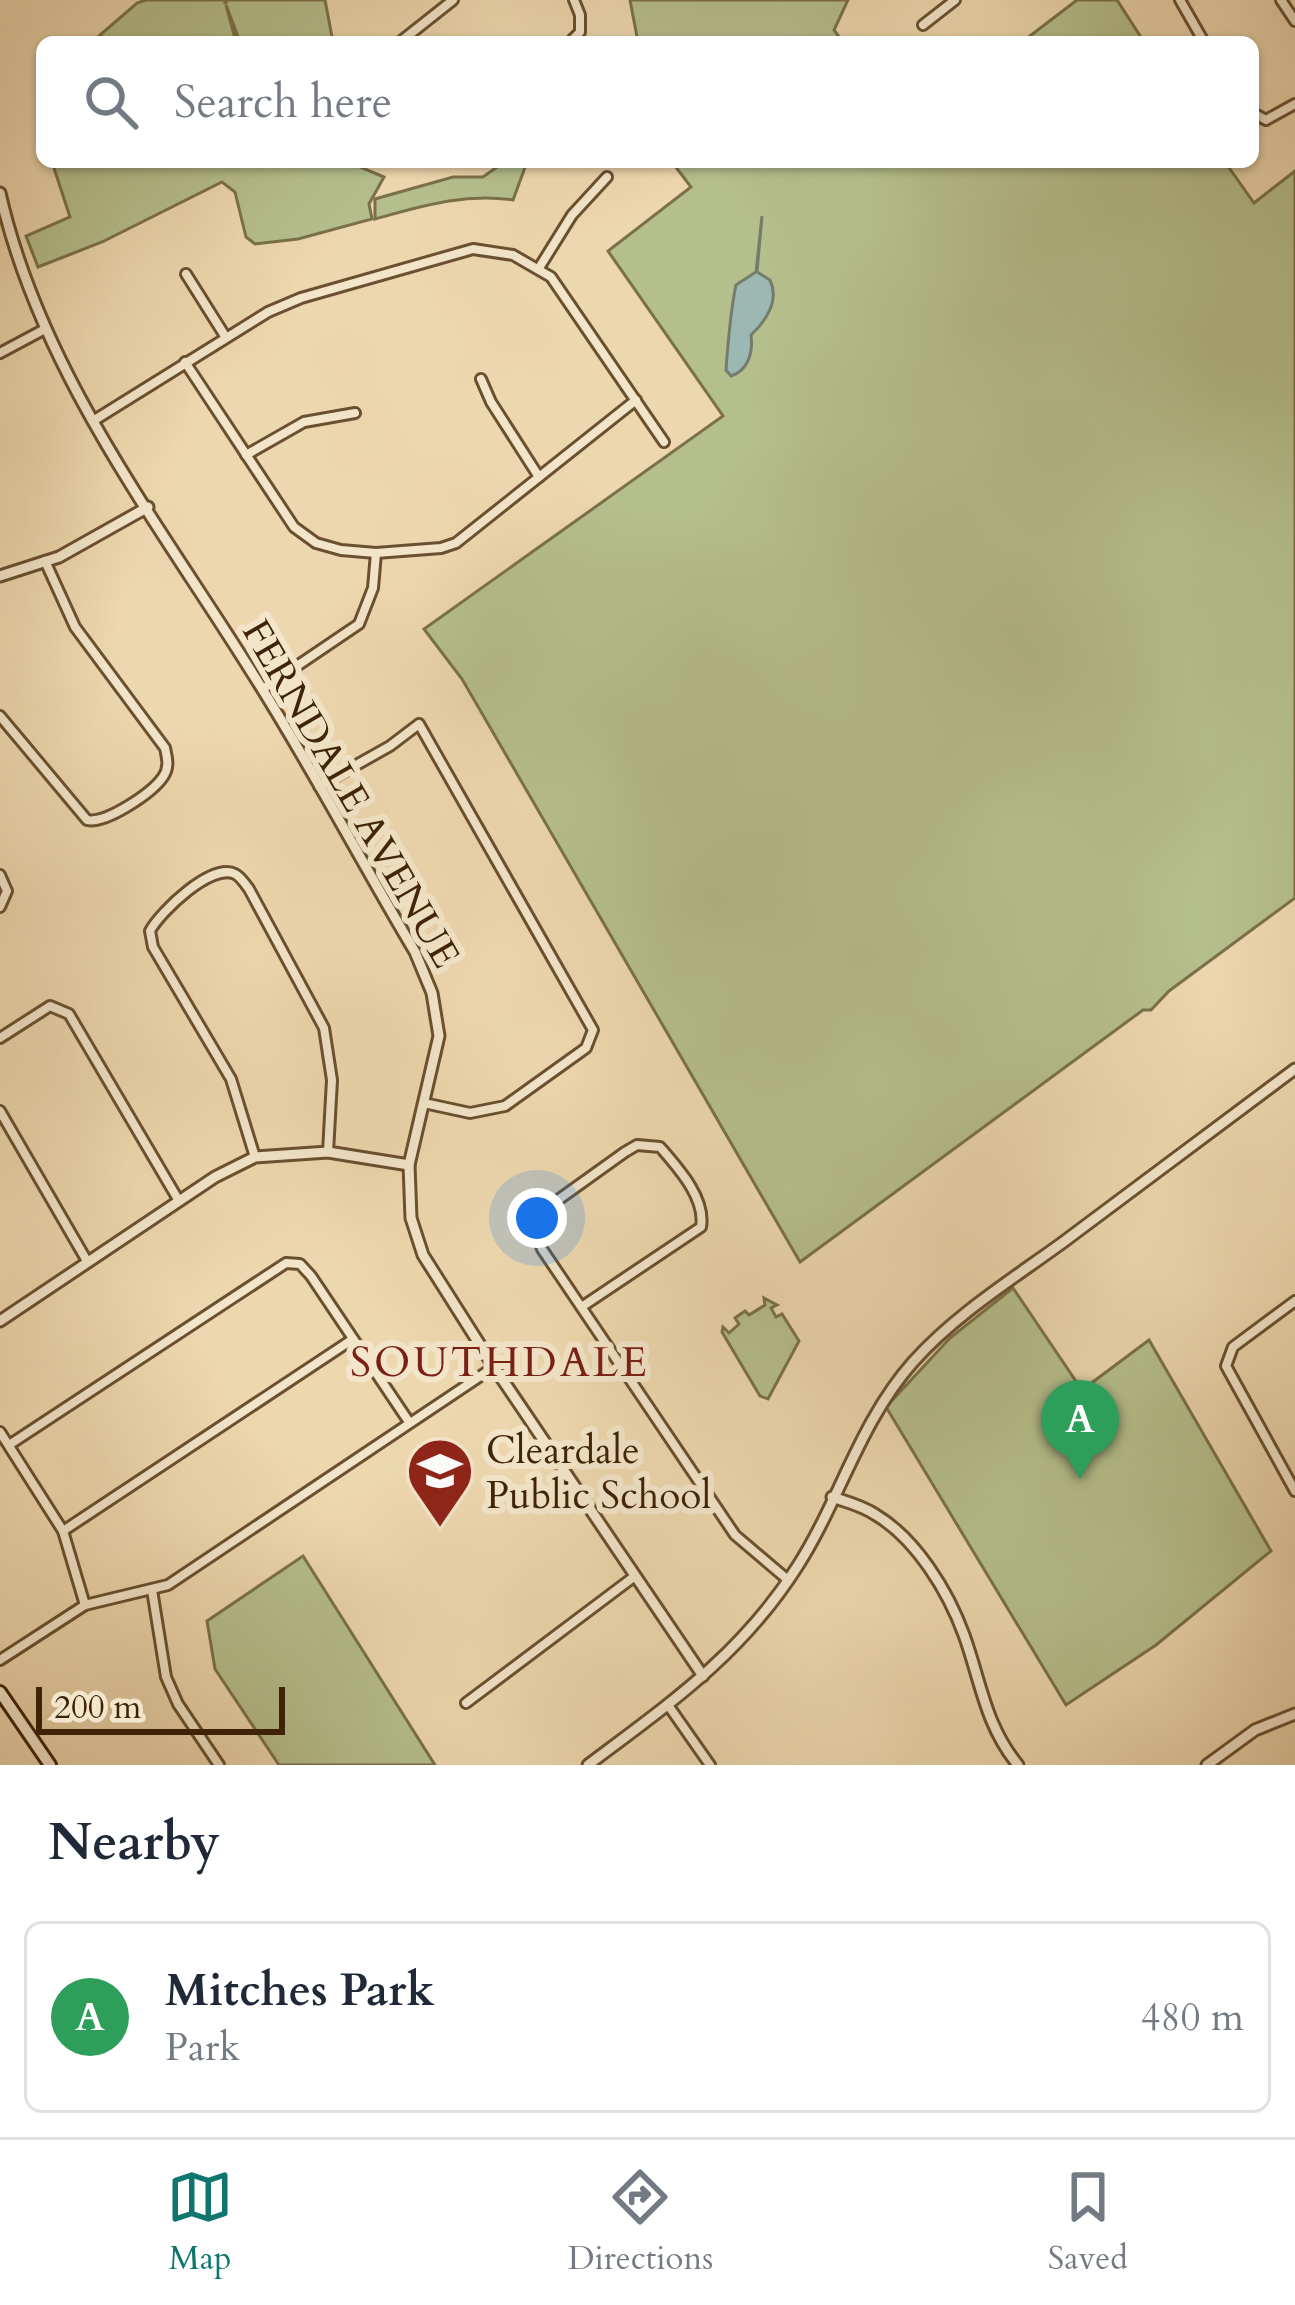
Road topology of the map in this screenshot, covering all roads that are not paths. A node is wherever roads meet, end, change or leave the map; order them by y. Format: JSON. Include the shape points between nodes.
{"nodes":[{"id":1,"x":453,"y":0,"type":"edge"},
{"id":2,"x":574,"y":0,"type":"edge"},
{"id":3,"x":956,"y":0,"type":"edge"},
{"id":4,"x":1180,"y":0,"type":"edge"},
{"id":5,"x":1281,"y":0,"type":"edge"},
{"id":6,"x":1295,"y":21,"type":"edge"},
{"id":7,"x":922,"y":25,"type":"dead end"},
{"id":8,"x":408,"y":36,"type":"edge"},
{"id":9,"x":576,"y":36,"type":"edge"},
{"id":10,"x":1201,"y":36,"type":"edge"},
{"id":11,"x":1295,"y":104,"type":"edge"},
{"id":12,"x":1259,"y":116,"type":"edge"},
{"id":13,"x":607,"y":178,"type":"dead end"},
{"id":14,"x":0,"y":193,"type":"edge"},
{"id":15,"x":539,"y":268,"type":"junction"},
{"id":16,"x":186,"y":274,"type":"dead end"},
{"id":17,"x":45,"y":329,"type":"junction"},
{"id":18,"x":225,"y":337,"type":"junction"},
{"id":19,"x":0,"y":353,"type":"edge"},
{"id":20,"x":185,"y":362,"type":"junction"},
{"id":21,"x":481,"y":379,"type":"dead end"},
{"id":22,"x":636,"y":400,"type":"junction"},
{"id":23,"x":355,"y":413,"type":"dead end"},
{"id":24,"x":93,"y":421,"type":"junction"},
{"id":25,"x":664,"y":442,"type":"dead end"},
{"id":26,"x":246,"y":455,"type":"junction"},
{"id":27,"x":539,"y":477,"type":"junction"},
{"id":28,"x":148,"y":507,"type":"junction"},
{"id":29,"x":376,"y":553,"type":"junction"},
{"id":30,"x":45,"y":561,"type":"junction"},
{"id":31,"x":0,"y":576,"type":"edge"},
{"id":32,"x":263,"y":689,"type":"junction"},
{"id":33,"x":0,"y":716,"type":"edge"},
{"id":34,"x":317,"y":787,"type":"junction"},
{"id":35,"x":0,"y":875,"type":"edge"},
{"id":36,"x":0,"y":907,"type":"edge"},
{"id":37,"x":0,"y":1038,"type":"edge"},
{"id":38,"x":1295,"y":1069,"type":"edge"},
{"id":39,"x":424,"y":1103,"type":"junction"},
{"id":40,"x":0,"y":1111,"type":"edge"},
{"id":41,"x":328,"y":1152,"type":"junction"},
{"id":42,"x":255,"y":1157,"type":"junction"},
{"id":43,"x":409,"y":1165,"type":"junction"},
{"id":44,"x":179,"y":1201,"type":"junction"},
{"id":45,"x":87,"y":1261,"type":"junction"},
{"id":46,"x":1295,"y":1301,"type":"edge"},
{"id":47,"x":583,"y":1306,"type":"junction"},
{"id":48,"x":0,"y":1321,"type":"edge"},
{"id":49,"x":353,"y":1339,"type":"junction"},
{"id":50,"x":494,"y":1367,"type":"junction"},
{"id":51,"x":410,"y":1422,"type":"junction"},
{"id":52,"x":0,"y":1432,"type":"edge"},
{"id":53,"x":9,"y":1445,"type":"junction"},
{"id":54,"x":1295,"y":1491,"type":"edge"},
{"id":55,"x":832,"y":1497,"type":"junction"},
{"id":56,"x":64,"y":1531,"type":"junction"},
{"id":57,"x":635,"y":1576,"type":"junction"},
{"id":58,"x":788,"y":1580,"type":"junction"},
{"id":59,"x":152,"y":1590,"type":"junction"},
{"id":60,"x":85,"y":1605,"type":"junction"},
{"id":61,"x":0,"y":1660,"type":"edge"},
{"id":62,"x":703,"y":1676,"type":"junction"},
{"id":63,"x":0,"y":1692,"type":"edge"},
{"id":64,"x":466,"y":1703,"type":"dead end"},
{"id":65,"x":668,"y":1705,"type":"junction"},
{"id":66,"x":1295,"y":1714,"type":"edge"},
{"id":67,"x":50,"y":1765,"type":"edge"},
{"id":68,"x":219,"y":1765,"type":"edge"},
{"id":69,"x":588,"y":1765,"type":"edge"},
{"id":70,"x":710,"y":1765,"type":"edge"},
{"id":71,"x":1018,"y":1765,"type":"edge"},
{"id":72,"x":1207,"y":1765,"type":"edge"}],
"edges":[{"from":1,"to":8,"type":"street"},
{"from":2,"to":9,"type":"street"},
{"from":3,"to":7,"type":"street"},
{"from":4,"to":10,"type":"street"},
{"from":5,"to":6,"type":"street"},
{"from":11,"to":12,"type":"street"},
{"from":13,"to":15,"type":"street","via":[[572,214]]},
{"from":14,"to":17,"type":"street","name":"FERNDALE AVENUE"},
{"from":15,"to":18,"type":"street","via":[[485,249],[450,254],[301,298]]},
{"from":15,"to":22,"type":"street"},
{"from":16,"to":18,"type":"street"},
{"from":17,"to":19,"type":"street"},
{"from":17,"to":24,"type":"street","name":"FERNDALE AVENUE"},
{"from":18,"to":20,"type":"street"},
{"from":20,"to":24,"type":"street"},
{"from":20,"to":26,"type":"street"},
{"from":21,"to":27,"type":"street"},
{"from":22,"to":25,"type":"street"},
{"from":22,"to":27,"type":"street"},
{"from":23,"to":26,"type":"street","via":[[304,422]]},
{"from":24,"to":28,"type":"street","name":"FERNDALE AVENUE"},
{"from":26,"to":29,"type":"street","via":[[294,527],[316,543]]},
{"from":27,"to":29,"type":"street","via":[[456,543]]},
{"from":28,"to":30,"type":"street"},
{"from":28,"to":32,"type":"street","name":"FERNDALE AVENUE"},
{"from":29,"to":32,"type":"street","via":[[359,624]]},
{"from":30,"to":31,"type":"street"},
{"from":30,"to":33,"type":"street","via":[[75,627],[165,748],[168,766],[108,819],[87,820]]},
{"from":32,"to":34,"type":"street","name":"FERNDALE AVENUE"},
{"from":34,"to":39,"type":"street","name":"FERNDALE AVENUE","via":[[432,993],[439,1036]]},
{"from":34,"to":39,"type":"street","via":[[419,724],[593,1030],[586,1048],[505,1106],[470,1113]]},
{"from":35,"to":36,"type":"street","via":[[8,891]]},
{"from":37,"to":44,"type":"street","via":[[50,1006],[69,1014]]},
{"from":38,"to":55,"type":"street","via":[[947,1330],[888,1394]]},
{"from":39,"to":43,"type":"street","name":"FERNDALE AVENUE"},
{"from":40,"to":45,"type":"street"},
{"from":41,"to":42,"type":"street"},
{"from":41,"to":42,"type":"street","via":[[332,1080],[324,1028],[249,889],[224,872],[207,876],[150,931],[231,1079]]},
{"from":41,"to":43,"type":"street"},
{"from":42,"to":44,"type":"street"},
{"from":43,"to":50,"type":"street","name":"FERNDALE AVENUE","via":[[411,1218],[423,1255]]},
{"from":44,"to":45,"type":"street"},
{"from":45,"to":48,"type":"street"},
{"from":46,"to":54,"type":"street","via":[[1233,1346],[1226,1366]]},
{"from":47,"to":47,"type":"street","via":[[701,1227],[698,1200],[660,1147],[625,1152],[537,1221],[542,1249]]},
{"from":47,"to":58,"type":"street","via":[[735,1535]]},
{"from":49,"to":51,"type":"street"},
{"from":49,"to":53,"type":"street","via":[[311,1276],[286,1263]]},
{"from":49,"to":56,"type":"street"},
{"from":50,"to":51,"type":"street"},
{"from":50,"to":57,"type":"street","name":"FERNDALE AVENUE"},
{"from":51,"to":59,"type":"street"},
{"from":52,"to":53,"type":"street"},
{"from":53,"to":56,"type":"street"},
{"from":55,"to":58,"type":"street"},
{"from":55,"to":71,"type":"street","via":[[873,1512],[909,1540],[951,1607],[983,1706]]},
{"from":56,"to":60,"type":"street"},
{"from":57,"to":62,"type":"street","name":"FERNDALE AVENUE"},
{"from":57,"to":64,"type":"street"},
{"from":58,"to":62,"type":"street"},
{"from":59,"to":60,"type":"street"},
{"from":59,"to":68,"type":"street","via":[[166,1677]]},
{"from":60,"to":61,"type":"street"},
{"from":62,"to":65,"type":"street"},
{"from":63,"to":67,"type":"main road"},
{"from":65,"to":69,"type":"street"},
{"from":65,"to":70,"type":"street"},
{"from":66,"to":72,"type":"street","via":[[1255,1730]]}]}
